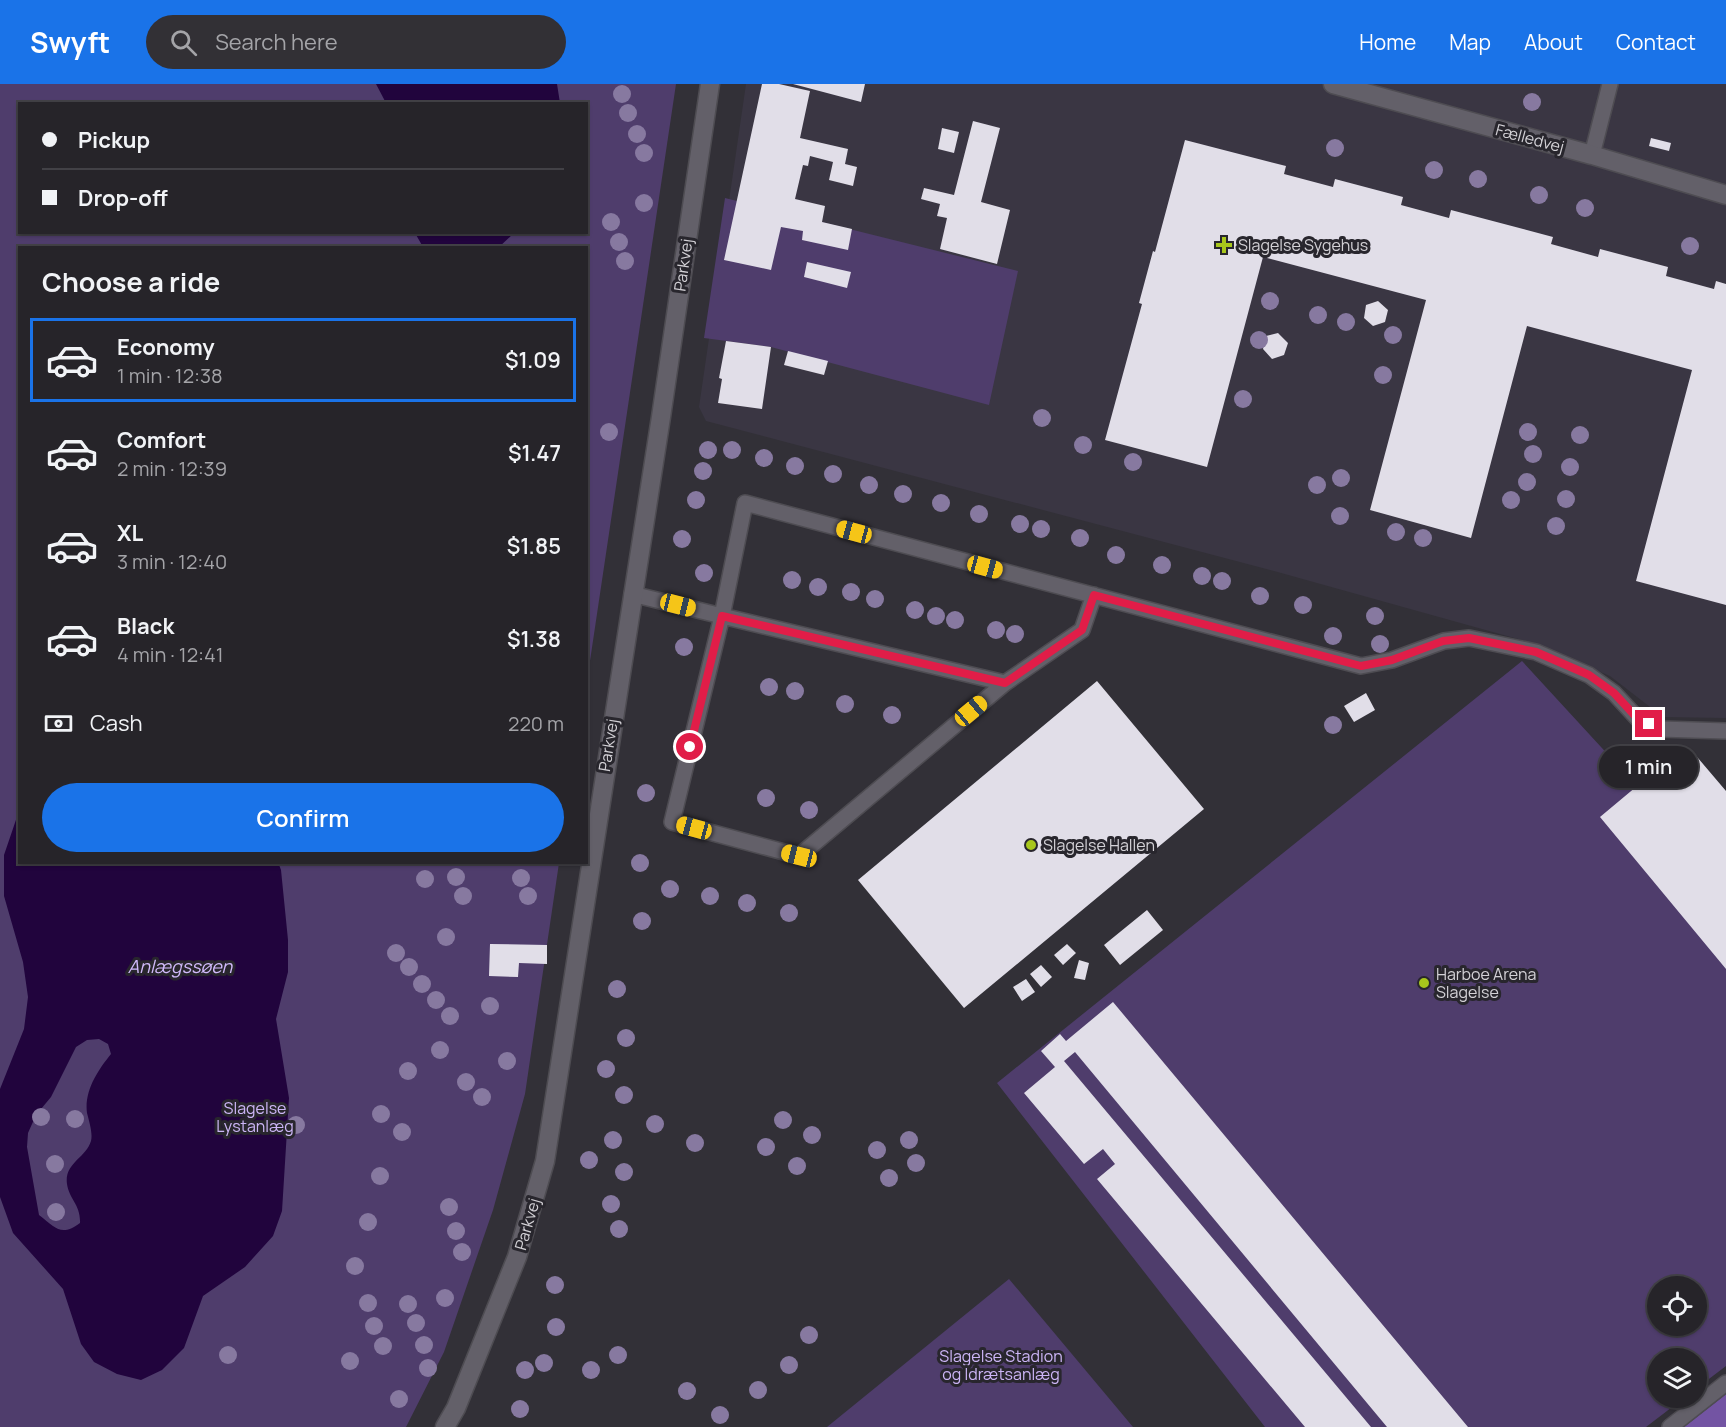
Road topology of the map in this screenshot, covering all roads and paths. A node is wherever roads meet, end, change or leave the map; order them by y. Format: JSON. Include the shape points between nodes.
{"nodes":[{"id":1,"x":710,"y":84,"type":"edge"},
{"id":2,"x":1333,"y":84,"type":"edge"},
{"id":3,"x":1610,"y":84,"type":"edge"},
{"id":4,"x":1592,"y":155,"type":"junction"},
{"id":5,"x":1726,"y":195,"type":"edge"},
{"id":6,"x":632,"y":594,"type":"junction"},
{"id":7,"x":1094,"y":595,"type":"junction"},
{"id":8,"x":722,"y":616,"type":"junction"},
{"id":9,"x":1005,"y":683,"type":"junction"},
{"id":10,"x":1726,"y":731,"type":"edge"},
{"id":11,"x":1726,"y":1383,"type":"edge"},
{"id":12,"x":445,"y":1427,"type":"edge"},
{"id":13,"x":1670,"y":1427,"type":"edge"}],
"edges":[{"from":1,"to":6,"type":"street","name":"Parkvej"},
{"from":2,"to":4,"type":"street","name":"Fælledvej"},
{"from":3,"to":4,"type":"lane"},
{"from":4,"to":5,"type":"street","name":"Fælledvej"},
{"from":6,"to":8,"type":"lane"},
{"from":6,"to":12,"type":"street","name":"Parkvej","via":[[545,1161],[517,1257]]},
{"from":7,"to":8,"type":"lane","via":[[745,503]]},
{"from":7,"to":9,"type":"lane","via":[[1082,630]]},
{"from":7,"to":10,"type":"lane","via":[[1361,666],[1392,660],[1443,641],[1469,638],[1536,652],[1589,675],[1614,693],[1638,719],[1660,729]]},
{"from":8,"to":9,"type":"lane"},
{"from":8,"to":9,"type":"lane","via":[[672,822],[799,856]]},
{"from":11,"to":13,"type":"lane"}]}
